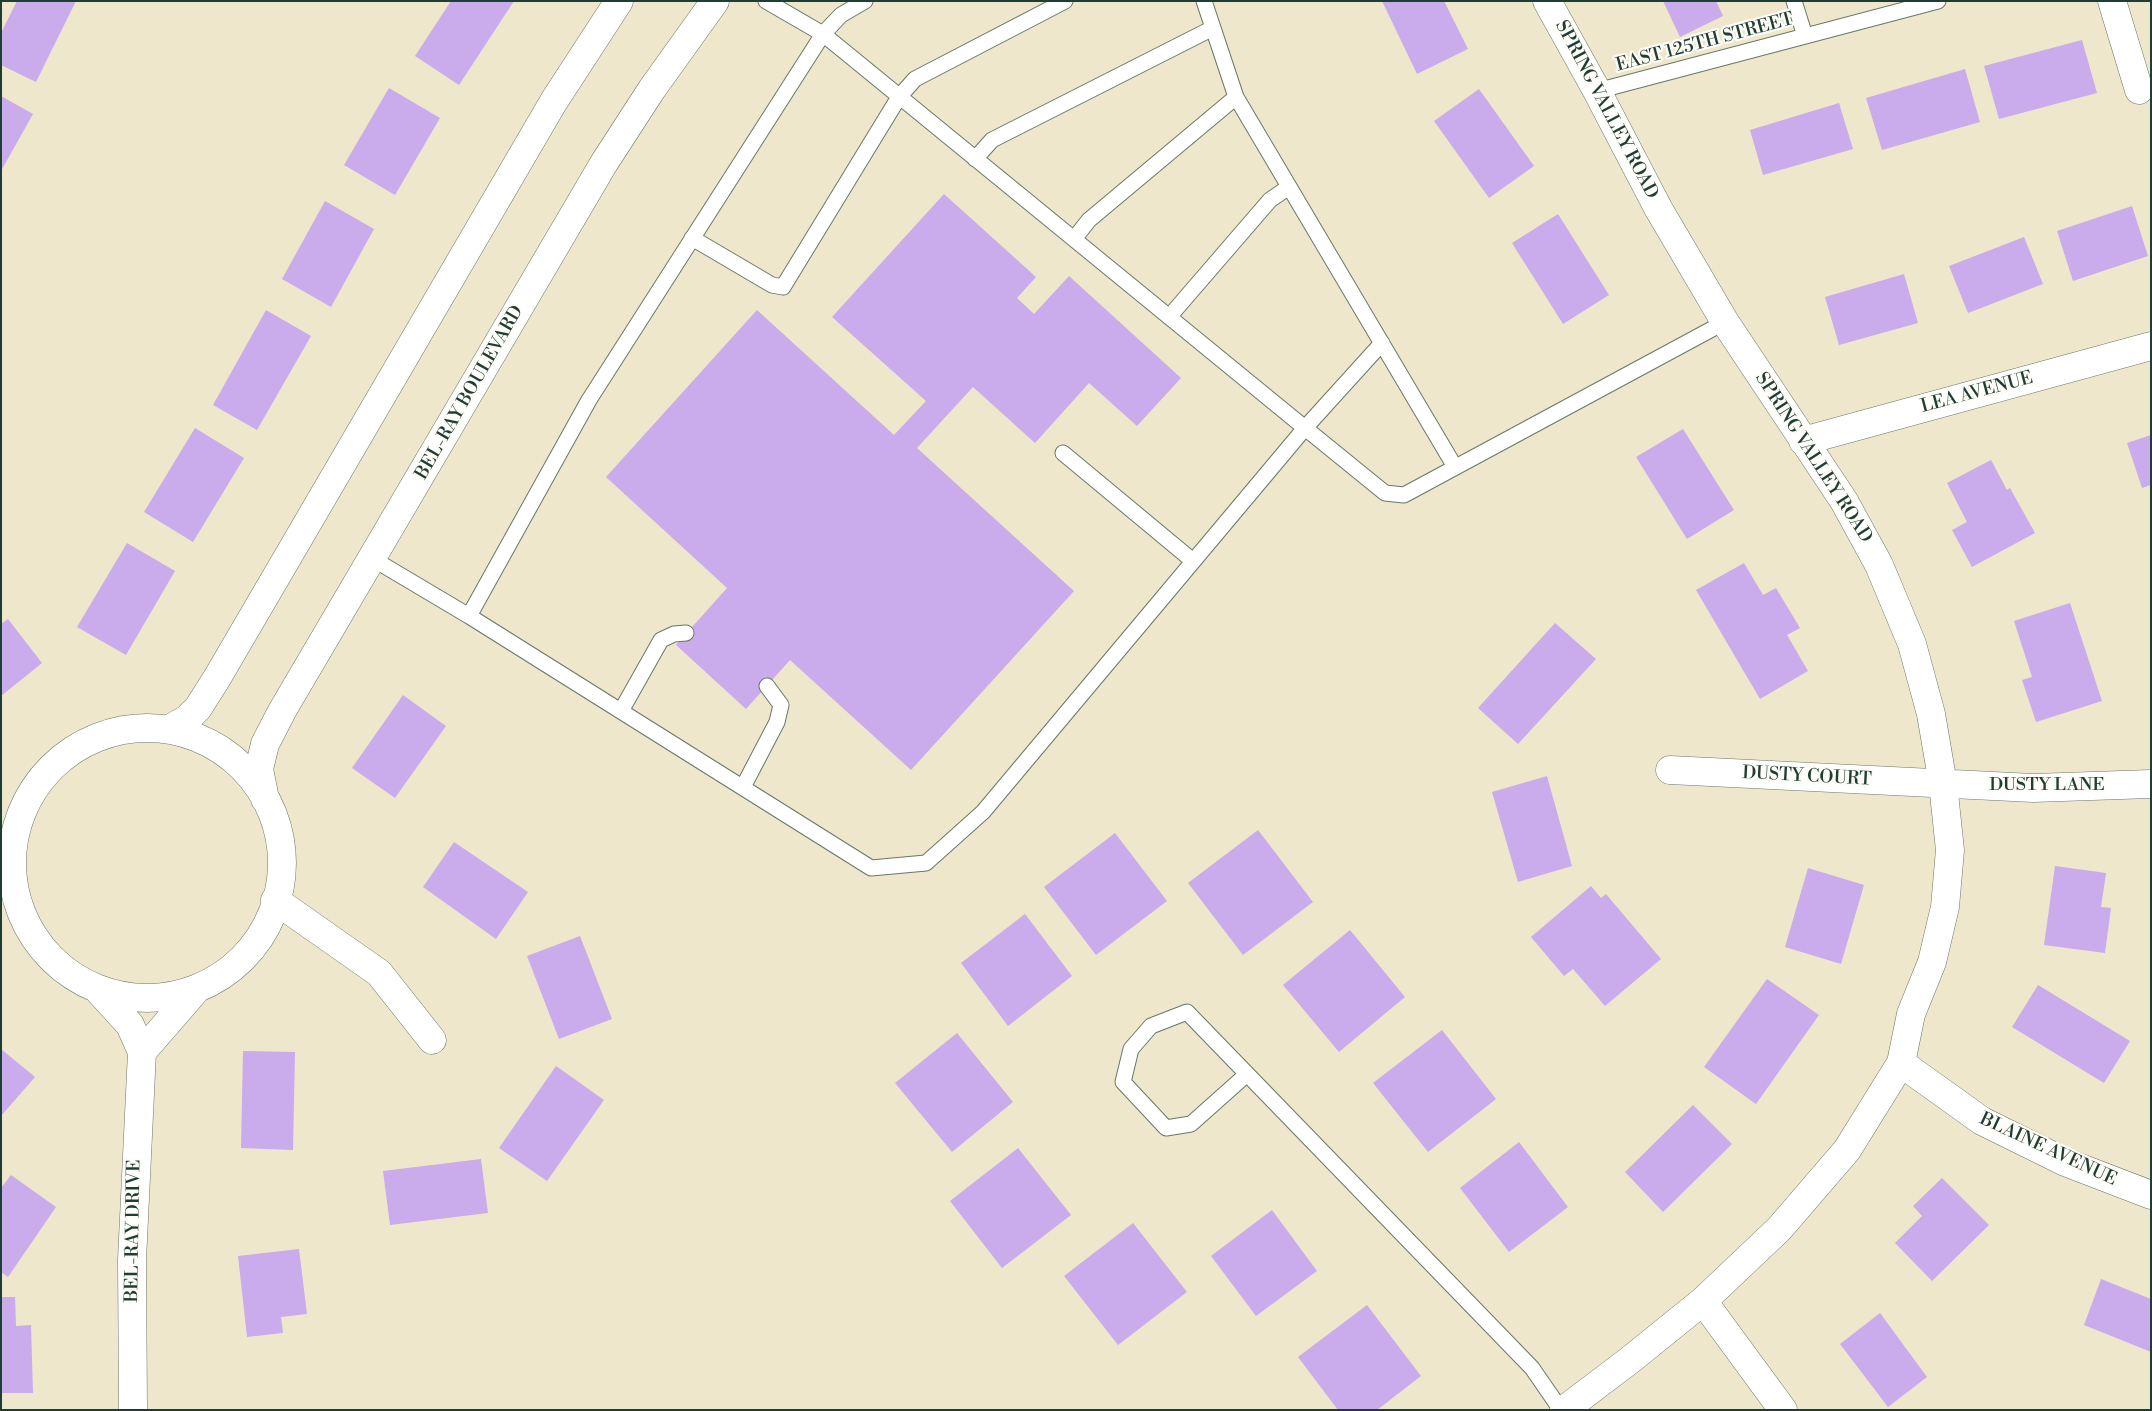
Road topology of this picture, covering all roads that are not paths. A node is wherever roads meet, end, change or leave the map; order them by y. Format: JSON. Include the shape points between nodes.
{"nodes":[{"id":1,"x":619,"y":1,"type":"edge"},
{"id":2,"x":715,"y":1,"type":"edge"},
{"id":3,"x":766,"y":1,"type":"edge"},
{"id":4,"x":865,"y":1,"type":"edge"},
{"id":5,"x":1065,"y":1,"type":"edge"},
{"id":6,"x":1204,"y":1,"type":"edge"},
{"id":7,"x":1547,"y":1,"type":"edge"},
{"id":8,"x":1794,"y":1,"type":"edge"},
{"id":9,"x":1938,"y":1,"type":"edge"},
{"id":10,"x":2112,"y":1,"type":"edge"},
{"id":11,"x":1213,"y":28,"type":"junction"},
{"id":12,"x":823,"y":34,"type":"junction"},
{"id":13,"x":1805,"y":36,"type":"junction"},
{"id":14,"x":2139,"y":90,"type":"dead end"},
{"id":15,"x":1598,"y":91,"type":"junction"},
{"id":16,"x":899,"y":97,"type":"junction"},
{"id":17,"x":1236,"y":97,"type":"junction"},
{"id":18,"x":975,"y":159,"type":"junction"},
{"id":19,"x":1289,"y":187,"type":"junction"},
{"id":20,"x":692,"y":238,"type":"junction"},
{"id":21,"x":1074,"y":239,"type":"junction"},
{"id":22,"x":1169,"y":317,"type":"junction"},
{"id":23,"x":1725,"y":322,"type":"junction"},
{"id":24,"x":1382,"y":343,"type":"junction"},
{"id":25,"x":2151,"y":346,"type":"edge"},
{"id":26,"x":1305,"y":428,"type":"junction"},
{"id":27,"x":1803,"y":441,"type":"junction"},
{"id":28,"x":1063,"y":453,"type":"dead end"},
{"id":29,"x":1455,"y":467,"type":"junction"},
{"id":30,"x":373,"y":559,"type":"junction"},
{"id":31,"x":1193,"y":561,"type":"junction"},
{"id":32,"x":469,"y":616,"type":"junction"},
{"id":33,"x":686,"y":633,"type":"dead end"},
{"id":34,"x":767,"y":686,"type":"dead end"},
{"id":35,"x":621,"y":711,"type":"junction"},
{"id":36,"x":173,"y":727,"type":"junction"},
{"id":37,"x":1670,"y":770,"type":"dead end"},
{"id":38,"x":1943,"y":784,"type":"junction"},
{"id":39,"x":2151,"y":784,"type":"edge"},
{"id":40,"x":743,"y":787,"type":"junction"},
{"id":41,"x":265,"y":800,"type":"junction"},
{"id":42,"x":25,"y":809,"type":"junction"},
{"id":43,"x":1,"y":841,"type":"edge"},
{"id":44,"x":275,"y":900,"type":"junction"},
{"id":45,"x":1,"y":904,"type":"edge"},
{"id":46,"x":29,"y":929,"type":"junction"},
{"id":47,"x":99,"y":991,"type":"junction"},
{"id":48,"x":195,"y":991,"type":"junction"},
{"id":49,"x":432,"y":1040,"type":"dead end"},
{"id":50,"x":142,"y":1052,"type":"junction"},
{"id":51,"x":1901,"y":1063,"type":"junction"},
{"id":52,"x":1246,"y":1075,"type":"junction"},
{"id":53,"x":2151,"y":1195,"type":"edge"},
{"id":54,"x":1703,"y":1300,"type":"junction"},
{"id":55,"x":134,"y":1410,"type":"edge"},
{"id":56,"x":1562,"y":1410,"type":"edge"},
{"id":57,"x":1783,"y":1410,"type":"edge"}],
"edges":[{"from":1,"to":36,"type":"street","via":[[554,101],[217,678],[198,708]]},
{"from":2,"to":30,"type":"street","name":"BEL-RAY BOULEVARD","via":[[604,163]]},
{"from":3,"to":12,"type":"lane"},
{"from":4,"to":12,"type":"lane","via":[[840,15]]},
{"from":5,"to":16,"type":"lane","via":[[914,79]]},
{"from":6,"to":11,"type":"lane"},
{"from":7,"to":15,"type":"street","name":"SPRING VALLEY ROAD"},
{"from":8,"to":13,"type":"lane"},
{"from":9,"to":13,"type":"lane","name":"EAST 125TH STREET"},
{"from":10,"to":14,"type":"street"},
{"from":11,"to":17,"type":"lane"},
{"from":11,"to":18,"type":"lane","via":[[992,140]]},
{"from":12,"to":16,"type":"lane"},
{"from":12,"to":20,"type":"lane"},
{"from":13,"to":15,"type":"lane","name":"EAST 125TH STREET"},
{"from":15,"to":23,"type":"street","name":"SPRING VALLEY ROAD","via":[[1658,208]]},
{"from":16,"to":18,"type":"lane"},
{"from":16,"to":20,"type":"lane","via":[[783,287],[772,286]]},
{"from":17,"to":19,"type":"lane"},
{"from":17,"to":21,"type":"lane","via":[[1089,220]]},
{"from":18,"to":21,"type":"lane"},
{"from":19,"to":22,"type":"lane","via":[[1270,200]]},
{"from":19,"to":24,"type":"lane"},
{"from":20,"to":32,"type":"lane","via":[[589,400]]},
{"from":21,"to":22,"type":"lane"},
{"from":22,"to":26,"type":"lane"},
{"from":23,"to":27,"type":"street","name":"SPRING VALLEY ROAD"},
{"from":23,"to":29,"type":"lane"},
{"from":24,"to":26,"type":"lane"},
{"from":24,"to":29,"type":"lane"},
{"from":25,"to":27,"type":"street","name":"LEA AVENUE"},
{"from":26,"to":29,"type":"lane","via":[[1385,493],[1404,495]]},
{"from":26,"to":31,"type":"lane"},
{"from":27,"to":38,"type":"street","name":"SPRING VALLEY ROAD","via":[[1844,501],[1879,565],[1912,644],[1931,714]]},
{"from":28,"to":31,"type":"lane"},
{"from":30,"to":32,"type":"lane"},
{"from":30,"to":41,"type":"street","name":"BEL-RAY BOULEVARD","via":[[265,744],[259,769]]},
{"from":31,"to":40,"type":"lane","via":[[982,812],[926,864],[871,868]]},
{"from":32,"to":35,"type":"lane"},
{"from":33,"to":35,"type":"lane","via":[[662,640]]},
{"from":34,"to":40,"type":"lane","via":[[781,705],[777,722]]},
{"from":35,"to":40,"type":"lane"},
{"from":36,"to":41,"type":"street","name":"BEL-RAY BOULEVARD","via":[[201,735],[228,753],[252,778]]},
{"from":36,"to":42,"type":"street","name":"BEL-RAY BOULEVARD","via":[[130,726],[96,736],[66,754],[54,766],[42,779]]},
{"from":37,"to":38,"type":"street","name":"DUSTY COURT"},
{"from":38,"to":39,"type":"street","name":"DUSTY LANE","via":[[2033,788]]},
{"from":38,"to":51,"type":"street","name":"SPRING VALLEY ROAD","via":[[1950,850],[1945,907],[1932,962],[1911,1014]]},
{"from":41,"to":44,"type":"street","name":"BEL-RAY BOULEVARD","via":[[277,833],[280,870]]},
{"from":42,"to":43,"type":"street"},
{"from":42,"to":46,"type":"street","name":"BEL-RAY BOULEVARD","via":[[15,869],[18,898]]},
{"from":44,"to":48,"type":"street","name":"BEL-RAY BOULEVARD","via":[[263,932],[241,961],[214,982]]},
{"from":44,"to":49,"type":"street","via":[[379,972]]},
{"from":45,"to":46,"type":"street","via":[[14,912]]},
{"from":46,"to":47,"type":"street","name":"BEL-RAY BOULEVARD","via":[[50,959],[74,978]]},
{"from":47,"to":48,"type":"street","name":"BEL-RAY BOULEVARD","via":[[127,999],[162,1000]]},
{"from":47,"to":50,"type":"street","via":[[130,1025]]},
{"from":48,"to":50,"type":"street"},
{"from":50,"to":55,"type":"street","name":"BEL-RAY DRIVE","via":[[132,1260]]},
{"from":51,"to":53,"type":"street","name":"BLAINE AVENUE","via":[[1982,1121],[2065,1162]]},
{"from":51,"to":54,"type":"street","name":"SPRING VALLEY ROAD","via":[[1847,1150],[1779,1229]]},
{"from":52,"to":52,"type":"lane","via":[[1187,1012],[1152,1026],[1131,1049],[1123,1082],[1166,1128],[1191,1124]]},
{"from":52,"to":56,"type":"lane","via":[[1532,1368]]},
{"from":54,"to":56,"type":"street","name":"SPRING VALLEY ROAD"},
{"from":54,"to":57,"type":"street"}]}
